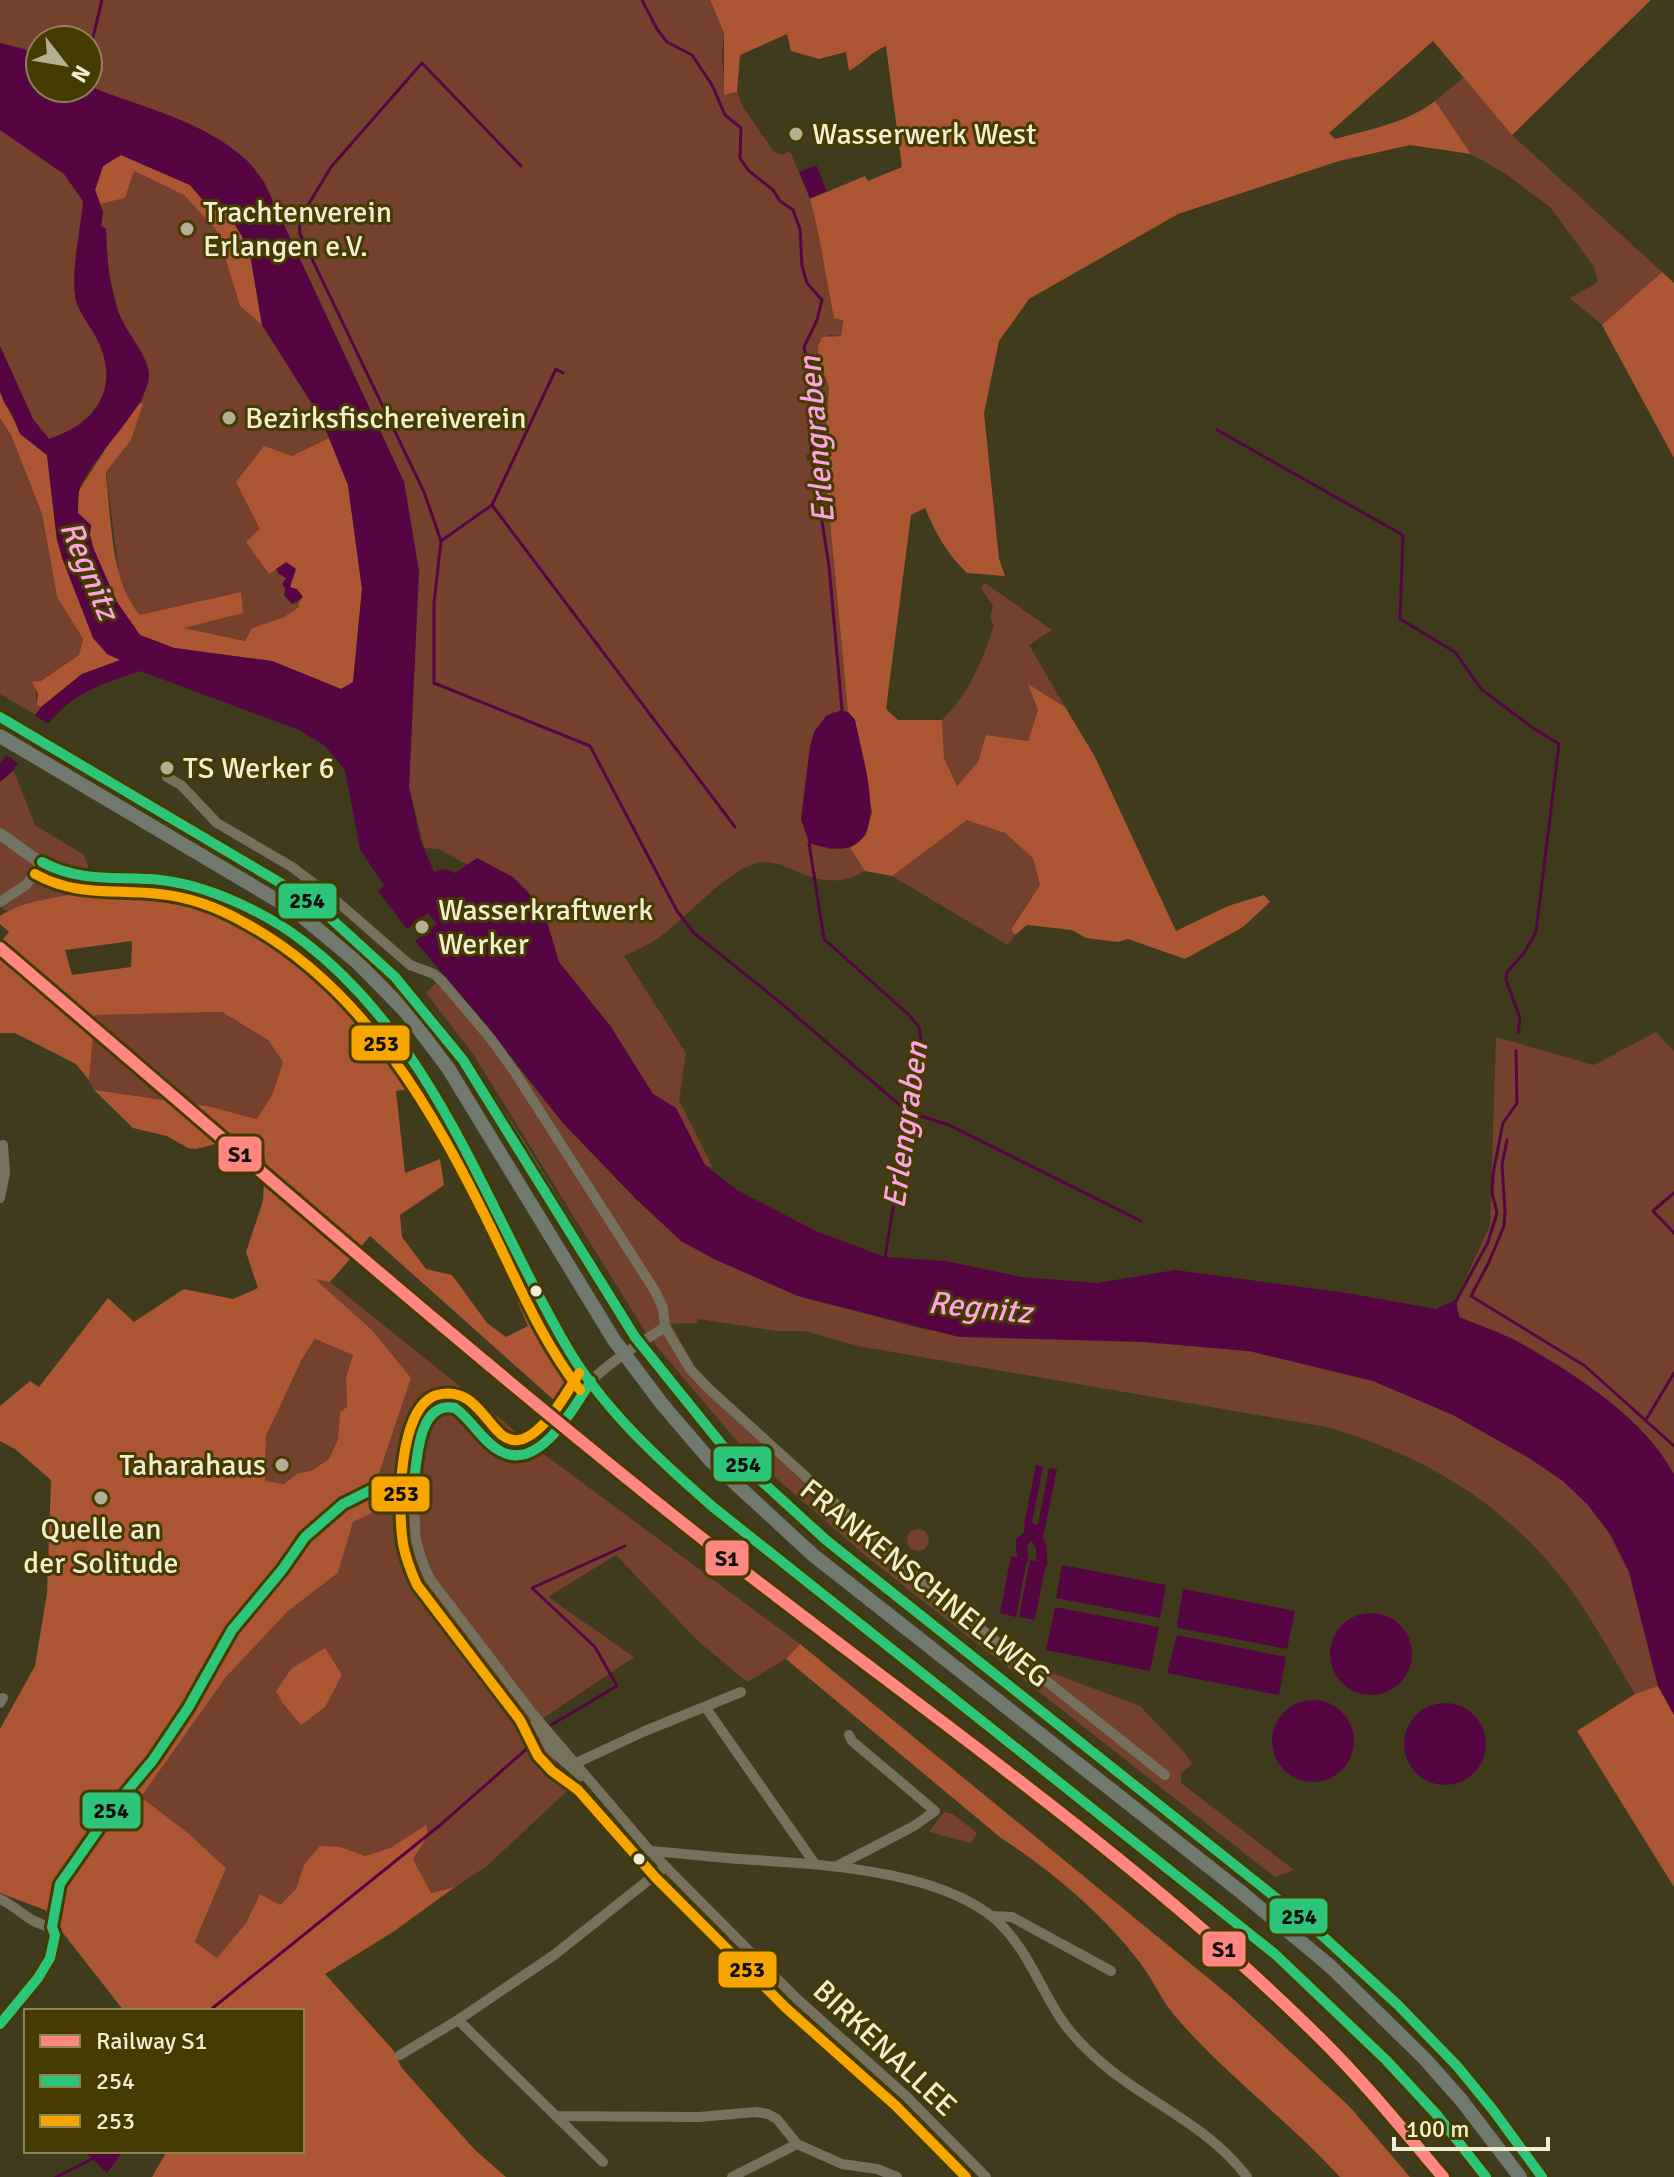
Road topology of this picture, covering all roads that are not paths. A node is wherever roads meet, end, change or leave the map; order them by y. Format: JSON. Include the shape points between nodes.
{"nodes":[{"id":1,"x":3,"y":719,"type":"edge"},
{"id":2,"x":0,"y":736,"type":"edge"},
{"id":3,"x":167,"y":777,"type":"dead end"},
{"id":4,"x":0,"y":834,"type":"edge"},
{"id":5,"x":42,"y":862,"type":"junction"},
{"id":6,"x":0,"y":902,"type":"edge"},
{"id":7,"x":3,"y":1145,"type":"dead end"},
{"id":8,"x":0,"y":1198,"type":"edge"},
{"id":9,"x":665,"y":1327,"type":"junction"},
{"id":10,"x":591,"y":1381,"type":"junction"},
{"id":11,"x":414,"y":1482,"type":"junction"},
{"id":12,"x":741,"y":1692,"type":"dead end"},
{"id":13,"x":706,"y":1708,"type":"junction"},
{"id":14,"x":532,"y":1713,"type":"junction"},
{"id":15,"x":849,"y":1735,"type":"dead end"},
{"id":16,"x":576,"y":1763,"type":"junction"},
{"id":17,"x":1165,"y":1775,"type":"dead end"},
{"id":18,"x":587,"y":1780,"type":"junction"},
{"id":19,"x":650,"y":1851,"type":"junction"},
{"id":20,"x":815,"y":1864,"type":"junction"},
{"id":21,"x":839,"y":1865,"type":"junction"},
{"id":22,"x":665,"y":1867,"type":"junction"},
{"id":23,"x":0,"y":1899,"type":"edge"},
{"id":24,"x":993,"y":1916,"type":"junction"},
{"id":25,"x":52,"y":1927,"type":"junction"},
{"id":26,"x":1111,"y":1971,"type":"dead end"},
{"id":27,"x":458,"y":2020,"type":"junction"},
{"id":28,"x":0,"y":2024,"type":"edge"},
{"id":29,"x":400,"y":2055,"type":"dead end"},
{"id":30,"x":556,"y":2116,"type":"junction"},
{"id":31,"x":797,"y":2144,"type":"junction"},
{"id":32,"x":603,"y":2162,"type":"dead end"},
{"id":33,"x":981,"y":2175,"type":"edge"},
{"id":34,"x":732,"y":2177,"type":"edge"},
{"id":35,"x":897,"y":2177,"type":"edge"},
{"id":36,"x":1247,"y":2177,"type":"edge"},
{"id":37,"x":1486,"y":2177,"type":"edge"},
{"id":38,"x":1520,"y":2177,"type":"edge"},
{"id":39,"x":1542,"y":2177,"type":"edge"}],
"edges":[{"from":1,"to":39,"type":"highway","name":"FRANKENSCHNELLWEG","via":[[294,891],[395,977],[463,1060],[635,1337],[722,1445],[826,1540],[1314,1928],[1390,1996],[1478,2090]]},
{"from":2,"to":38,"type":"highway","name":"FRANKENSCHNELLWEG","via":[[297,912],[381,984],[448,1068],[614,1340],[709,1459],[813,1555],[1241,1892],[1360,1993],[1462,2101]]},
{"from":3,"to":9,"type":"street","via":[[217,823],[292,867],[410,965],[442,981],[534,1100],[655,1291]]},
{"from":4,"to":5,"type":"main road"},
{"from":5,"to":6,"type":"street","via":[[26,885]]},
{"from":5,"to":10,"type":"main road","via":[[78,878],[164,880],[214,893],[278,925],[345,977],[394,1032],[440,1101],[548,1313]]},
{"from":7,"to":8,"type":"street"},
{"from":9,"to":10,"type":"street"},
{"from":9,"to":17,"type":"street","via":[[697,1378],[924,1584]]},
{"from":10,"to":11,"type":"street","via":[[548,1439],[523,1454],[499,1450],[460,1410],[440,1409],[427,1422]]},
{"from":10,"to":37,"type":"main road","via":[[629,1429],[695,1492],[1275,1954],[1412,2086]]},
{"from":11,"to":14,"type":"street","via":[[417,1541],[425,1570]]},
{"from":11,"to":25,"type":"street","via":[[373,1489],[343,1504],[305,1537],[232,1630],[153,1760],[78,1856],[60,1884]]},
{"from":12,"to":13,"type":"street"},
{"from":13,"to":16,"type":"street"},
{"from":13,"to":20,"type":"street"},
{"from":14,"to":16,"type":"street","name":"BIRKENALLEE"},
{"from":14,"to":18,"type":"street","name":"BIRKENALLEE","via":[[550,1749]]},
{"from":15,"to":21,"type":"street","via":[[935,1811]]},
{"from":16,"to":18,"type":"street","name":"BIRKENALLEE"},
{"from":18,"to":19,"type":"street","name":"BIRKENALLEE"},
{"from":19,"to":20,"type":"street"},
{"from":19,"to":22,"type":"street","name":"BIRKENALLEE"},
{"from":20,"to":21,"type":"street"},
{"from":21,"to":24,"type":"street","via":[[940,1890]]},
{"from":22,"to":27,"type":"street","via":[[554,1955]]},
{"from":22,"to":33,"type":"street","name":"BIRKENALLEE","via":[[796,1998],[906,2096]]},
{"from":23,"to":25,"type":"street","via":[[24,1918]]},
{"from":24,"to":26,"type":"street","via":[[1012,1917]]},
{"from":24,"to":36,"type":"street","via":[[1085,2048],[1213,2142]]},
{"from":25,"to":28,"type":"street","via":[[50,1958]]},
{"from":27,"to":29,"type":"street"},
{"from":27,"to":30,"type":"street"},
{"from":30,"to":31,"type":"street","via":[[756,2112],[777,2119]]},
{"from":30,"to":32,"type":"street"},
{"from":31,"to":34,"type":"street"},
{"from":31,"to":35,"type":"street","via":[[842,2164]]}]}
